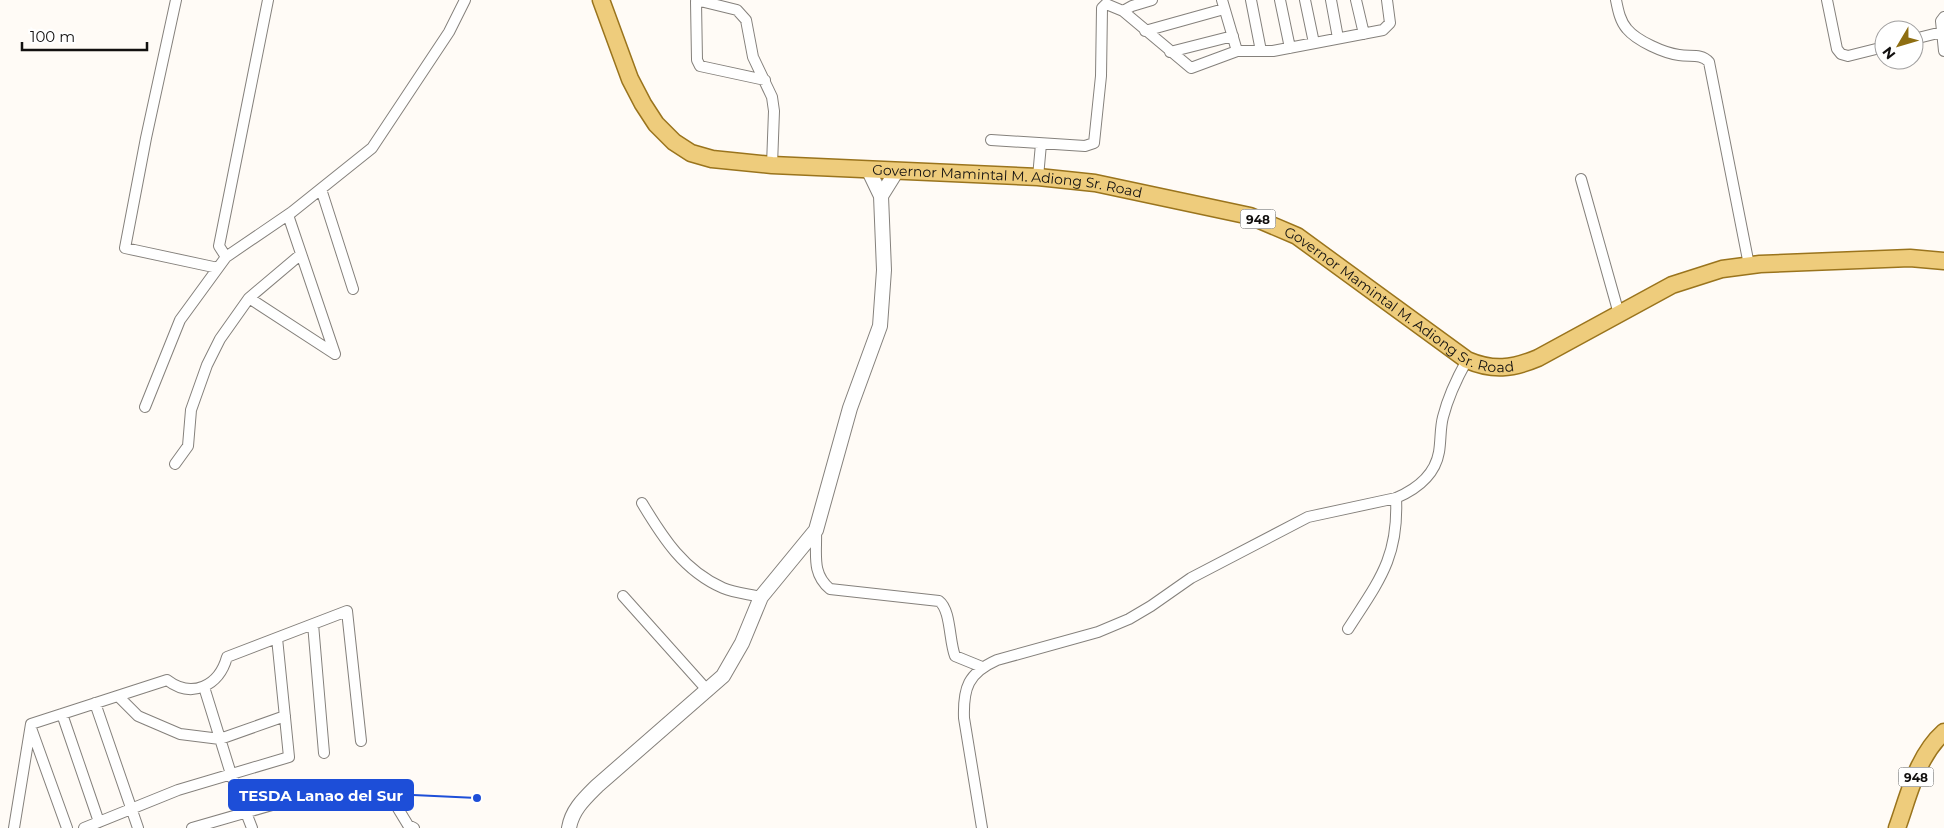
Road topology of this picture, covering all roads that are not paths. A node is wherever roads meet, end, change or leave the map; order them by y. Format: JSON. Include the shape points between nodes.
{"nodes":[{"id":1,"x":176,"y":0,"type":"edge"},
{"id":2,"x":268,"y":0,"type":"edge"},
{"id":3,"x":465,"y":0,"type":"edge"},
{"id":4,"x":601,"y":0,"type":"edge"},
{"id":5,"x":1152,"y":0,"type":"edge"},
{"id":6,"x":1251,"y":0,"type":"edge"},
{"id":7,"x":1280,"y":0,"type":"edge"},
{"id":8,"x":1306,"y":0,"type":"edge"},
{"id":9,"x":1331,"y":0,"type":"edge"},
{"id":10,"x":1356,"y":0,"type":"edge"},
{"id":11,"x":1387,"y":0,"type":"edge"},
{"id":12,"x":1616,"y":0,"type":"edge"},
{"id":13,"x":1827,"y":0,"type":"edge"},
{"id":14,"x":696,"y":1,"type":"edge"},
{"id":15,"x":1104,"y":3,"type":"edge"},
{"id":16,"x":1223,"y":4,"type":"edge"},
{"id":17,"x":1123,"y":11,"type":"junction"},
{"id":18,"x":1944,"y":17,"type":"edge"},
{"id":19,"x":1145,"y":30,"type":"junction"},
{"id":20,"x":1942,"y":32,"type":"junction"},
{"id":21,"x":1364,"y":34,"type":"junction"},
{"id":22,"x":1233,"y":36,"type":"junction"},
{"id":23,"x":1924,"y":37,"type":"edge"},
{"id":24,"x":1338,"y":38,"type":"junction"},
{"id":25,"x":1314,"y":43,"type":"junction"},
{"id":26,"x":1290,"y":48,"type":"junction"},
{"id":27,"x":1874,"y":50,"type":"edge"},
{"id":28,"x":1237,"y":51,"type":"junction"},
{"id":29,"x":1261,"y":51,"type":"junction"},
{"id":30,"x":1944,"y":51,"type":"edge"},
{"id":31,"x":1170,"y":52,"type":"junction"},
{"id":32,"x":765,"y":80,"type":"junction"},
{"id":33,"x":991,"y":140,"type":"dead end"},
{"id":34,"x":1041,"y":144,"type":"junction"},
{"id":35,"x":772,"y":165,"type":"junction"},
{"id":36,"x":869,"y":171,"type":"junction"},
{"id":37,"x":896,"y":172,"type":"junction"},
{"id":38,"x":1038,"y":177,"type":"junction"},
{"id":39,"x":1581,"y":179,"type":"dead end"},
{"id":40,"x":320,"y":189,"type":"junction"},
{"id":41,"x":881,"y":196,"type":"junction"},
{"id":42,"x":288,"y":215,"type":"junction"},
{"id":43,"x":300,"y":254,"type":"junction"},
{"id":44,"x":226,"y":258,"type":"junction"},
{"id":45,"x":1944,"y":261,"type":"edge"},
{"id":46,"x":1749,"y":265,"type":"junction"},
{"id":47,"x":218,"y":268,"type":"junction"},
{"id":48,"x":353,"y":289,"type":"dead end"},
{"id":49,"x":249,"y":298,"type":"junction"},
{"id":50,"x":1619,"y":314,"type":"junction"},
{"id":51,"x":1467,"y":360,"type":"junction"},
{"id":52,"x":145,"y":407,"type":"dead end"},
{"id":53,"x":175,"y":464,"type":"dead end"},
{"id":54,"x":1396,"y":498,"type":"junction"},
{"id":55,"x":642,"y":503,"type":"dead end"},
{"id":56,"x":816,"y":530,"type":"junction"},
{"id":57,"x":623,"y":596,"type":"dead end"},
{"id":58,"x":761,"y":597,"type":"junction"},
{"id":59,"x":313,"y":624,"type":"junction"},
{"id":60,"x":1348,"y":630,"type":"dead end"},
{"id":61,"x":277,"y":638,"type":"junction"},
{"id":62,"x":982,"y":667,"type":"junction"},
{"id":63,"x":204,"y":687,"type":"junction"},
{"id":64,"x":708,"y":691,"type":"junction"},
{"id":65,"x":118,"y":696,"type":"junction"},
{"id":66,"x":95,"y":703,"type":"junction"},
{"id":67,"x":62,"y":714,"type":"junction"},
{"id":68,"x":284,"y":716,"type":"junction"},
{"id":69,"x":31,"y":727,"type":"junction"},
{"id":70,"x":1944,"y":732,"type":"edge"},
{"id":71,"x":220,"y":739,"type":"junction"},
{"id":72,"x":360,"y":740,"type":"dead end"},
{"id":73,"x":324,"y":753,"type":"dead end"},
{"id":74,"x":231,"y":774,"type":"junction"},
{"id":75,"x":132,"y":809,"type":"junction"},
{"id":76,"x":246,"y":812,"type":"junction"},
{"id":77,"x":99,"y":822,"type":"junction"},
{"id":78,"x":14,"y":828,"type":"edge"},
{"id":79,"x":67,"y":828,"type":"edge"},
{"id":80,"x":84,"y":828,"type":"edge"},
{"id":81,"x":138,"y":828,"type":"edge"},
{"id":82,"x":192,"y":828,"type":"edge"},
{"id":83,"x":252,"y":828,"type":"edge"},
{"id":84,"x":414,"y":828,"type":"edge"},
{"id":85,"x":569,"y":828,"type":"edge"},
{"id":86,"x":982,"y":828,"type":"edge"},
{"id":87,"x":1897,"y":828,"type":"edge"}],
"edges":[{"from":1,"to":47,"type":"street","via":[[125,248]]},
{"from":2,"to":44,"type":"street","via":[[219,246]]},
{"from":3,"to":40,"type":"street","via":[[449,32],[372,148]]},
{"from":4,"to":35,"type":"main road","name":"Governor Mamintal M. Adiong Sr. Road","number":"948","via":[[630,79],[656,124],[674,142],[692,153],[712,159]]},
{"from":5,"to":17,"type":"street"},
{"from":6,"to":29,"type":"street"},
{"from":7,"to":26,"type":"street"},
{"from":8,"to":25,"type":"street"},
{"from":9,"to":24,"type":"street"},
{"from":10,"to":21,"type":"street"},
{"from":11,"to":21,"type":"street","via":[[1391,19],[1389,26]]},
{"from":12,"to":46,"type":"street","via":[[1620,18],[1634,36],[1667,52],[1700,56],[1709,62]]},
{"from":13,"to":27,"type":"street","via":[[1841,54],[1848,56]]},
{"from":14,"to":32,"type":"street","via":[[727,7],[742,14],[753,57]]},
{"from":14,"to":32,"type":"street","via":[[697,60],[700,66]]},
{"from":15,"to":17,"type":"street"},
{"from":15,"to":34,"type":"street","via":[[1095,140],[1092,145],[1085,146]]},
{"from":16,"to":19,"type":"street"},
{"from":16,"to":22,"type":"street"},
{"from":17,"to":19,"type":"street"},
{"from":18,"to":20,"type":"street"},
{"from":19,"to":31,"type":"street"},
{"from":20,"to":23,"type":"street"},
{"from":20,"to":30,"type":"street"},
{"from":21,"to":24,"type":"street"},
{"from":22,"to":28,"type":"street"},
{"from":22,"to":31,"type":"street"},
{"from":24,"to":25,"type":"street"},
{"from":25,"to":26,"type":"street"},
{"from":26,"to":29,"type":"street"},
{"from":28,"to":29,"type":"street"},
{"from":28,"to":31,"type":"street","via":[[1191,68]]},
{"from":32,"to":35,"type":"street","via":[[774,111]]},
{"from":33,"to":34,"type":"street"},
{"from":34,"to":38,"type":"street"},
{"from":35,"to":36,"type":"main road","name":"Governor Mamintal M. Adiong Sr. Road","number":"948"},
{"from":36,"to":37,"type":"main road","name":"Governor Mamintal M. Adiong Sr. Road","number":"948"},
{"from":36,"to":41,"type":"street"},
{"from":37,"to":38,"type":"main road","name":"Governor Mamintal M. Adiong Sr. Road","number":"948"},
{"from":37,"to":41,"type":"street"},
{"from":38,"to":51,"type":"main road","name":"Governor Mamintal M. Adiong Sr. Road","number":"948","via":[[1095,182],[1250,216],[1273,224],[1297,236]]},
{"from":39,"to":50,"type":"street"},
{"from":40,"to":42,"type":"street"},
{"from":40,"to":48,"type":"street"},
{"from":41,"to":56,"type":"street","via":[[884,270],[880,326],[850,408]]},
{"from":42,"to":43,"type":"street"},
{"from":42,"to":44,"type":"street"},
{"from":43,"to":49,"type":"street"},
{"from":43,"to":49,"type":"street","via":[[335,354]]},
{"from":44,"to":47,"type":"street"},
{"from":45,"to":46,"type":"main road","name":"Governor Mamintal M. Adiong Sr. Road","number":"948","via":[[1910,258]]},
{"from":46,"to":50,"type":"main road","name":"Governor Mamintal M. Adiong Sr. Road","number":"948","via":[[1694,276]]},
{"from":47,"to":52,"type":"street","via":[[180,320]]},
{"from":49,"to":53,"type":"street","via":[[206,365],[191,410],[188,446]]},
{"from":50,"to":51,"type":"main road","name":"Governor Mamintal M. Adiong Sr. Road","number":"948","via":[[1518,367],[1490,368]]},
{"from":51,"to":54,"type":"street","via":[[1447,403],[1439,453],[1433,469],[1410,492]]},
{"from":54,"to":60,"type":"street","via":[[1397,524],[1391,557]]},
{"from":54,"to":62,"type":"street","via":[[1308,517],[1191,578],[1129,619],[1098,632]]},
{"from":55,"to":58,"type":"street","via":[[678,556],[702,576],[725,588]]},
{"from":56,"to":58,"type":"street"},
{"from":56,"to":62,"type":"street","via":[[817,574],[830,589],[939,601],[946,609],[955,656]]},
{"from":57,"to":64,"type":"street"},
{"from":58,"to":64,"type":"street","via":[[732,662]]},
{"from":59,"to":61,"type":"street"},
{"from":59,"to":72,"type":"street","via":[[347,611]]},
{"from":59,"to":73,"type":"street"},
{"from":61,"to":63,"type":"street","via":[[227,657],[220,675]]},
{"from":61,"to":68,"type":"street"},
{"from":62,"to":86,"type":"street","via":[[967,687],[964,701],[967,742]]},
{"from":63,"to":65,"type":"street","via":[[185,689],[168,680]]},
{"from":63,"to":71,"type":"street"},
{"from":64,"to":85,"type":"street","via":[[597,786],[579,804],[570,818]]},
{"from":65,"to":66,"type":"street"},
{"from":65,"to":71,"type":"street","via":[[138,716],[180,734]]},
{"from":66,"to":67,"type":"street"},
{"from":66,"to":75,"type":"street"},
{"from":67,"to":69,"type":"street","via":[[31,724]]},
{"from":67,"to":77,"type":"street"},
{"from":68,"to":71,"type":"street"},
{"from":68,"to":74,"type":"street","via":[[288,757]]},
{"from":69,"to":78,"type":"street"},
{"from":69,"to":79,"type":"street"},
{"from":70,"to":87,"type":"main road","number":"948","via":[[1921,762]]},
{"from":71,"to":74,"type":"street"},
{"from":74,"to":75,"type":"street","via":[[178,790]]},
{"from":74,"to":76,"type":"street"},
{"from":75,"to":77,"type":"street"},
{"from":75,"to":81,"type":"street"},
{"from":76,"to":82,"type":"street"},
{"from":76,"to":83,"type":"street"},
{"from":76,"to":84,"type":"street","via":[[338,786],[379,789],[391,797],[408,826]]},
{"from":77,"to":80,"type":"street"}]}
